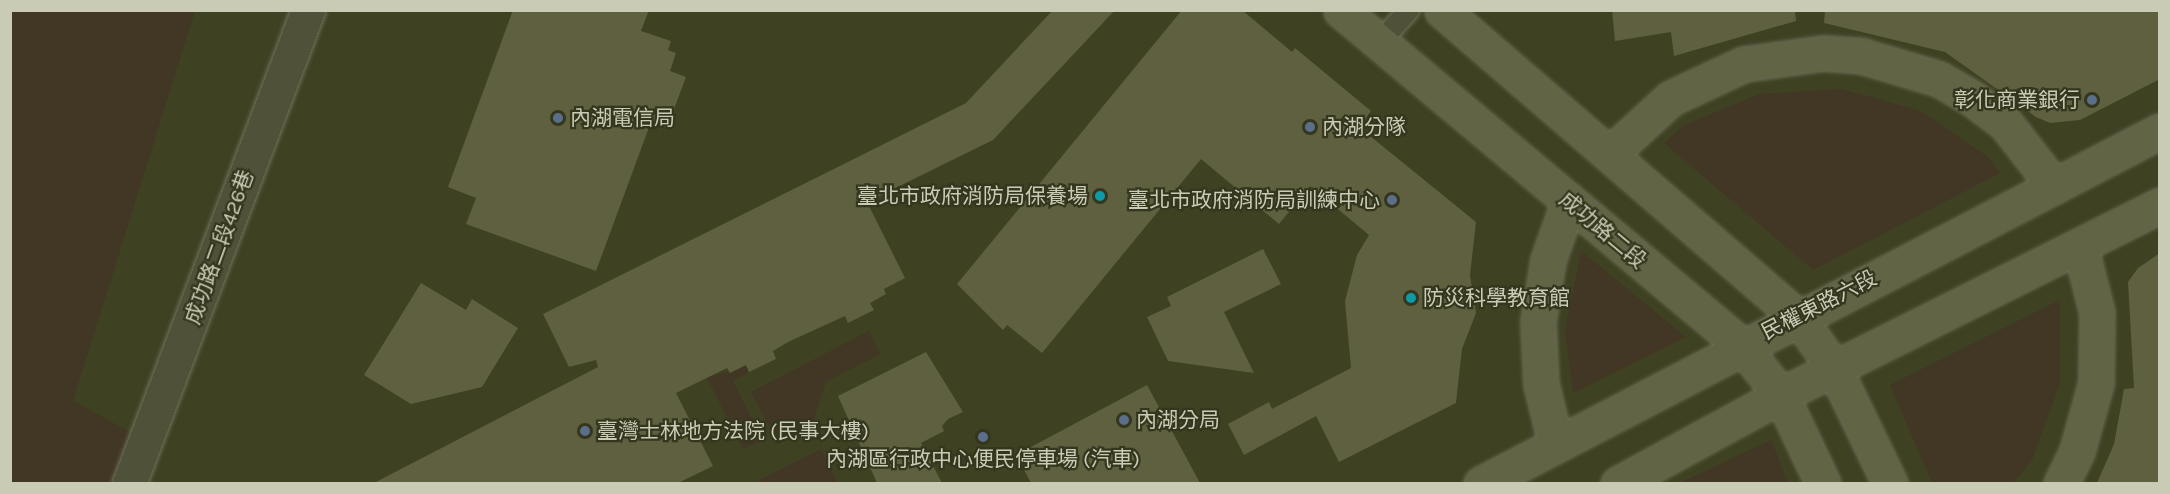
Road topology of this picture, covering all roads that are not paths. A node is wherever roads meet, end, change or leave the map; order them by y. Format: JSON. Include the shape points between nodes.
{"nodes":[{"id":1,"x":308,"y":10,"type":"edge"},
{"id":2,"x":1341,"y":10,"type":"edge"},
{"id":3,"x":1409,"y":10,"type":"edge"},
{"id":4,"x":1442,"y":10,"type":"edge"},
{"id":5,"x":1380,"y":42,"type":"junction"},
{"id":6,"x":2160,"y":131,"type":"edge"},
{"id":7,"x":1612,"y":152,"type":"junction"},
{"id":8,"x":2054,"y":186,"type":"junction"},
{"id":9,"x":1569,"y":201,"type":"junction"},
{"id":10,"x":2160,"y":205,"type":"edge"},
{"id":11,"x":2080,"y":246,"type":"junction"},
{"id":12,"x":1797,"y":316,"type":"junction"},
{"id":13,"x":1741,"y":345,"type":"junction"},
{"id":14,"x":1834,"y":368,"type":"junction"},
{"id":15,"x":1781,"y":395,"type":"junction"},
{"id":16,"x":1556,"y":445,"type":"junction"},
{"id":17,"x":129,"y":483,"type":"edge"},
{"id":18,"x":1481,"y":483,"type":"edge"},
{"id":19,"x":1618,"y":483,"type":"edge"},
{"id":20,"x":1823,"y":483,"type":"edge"},
{"id":21,"x":1890,"y":483,"type":"edge"},
{"id":22,"x":2061,"y":483,"type":"edge"}],
"edges":[{"from":1,"to":17,"type":"street","name":"成功路二段426巷"},
{"from":2,"to":5,"type":"main road","name":"成功路二段"},
{"from":3,"to":5,"type":"lane"},
{"from":4,"to":7,"type":"main road"},
{"from":5,"to":9,"type":"main road","name":"成功路二段"},
{"from":6,"to":8,"type":"main road","name":"民權東路六段"},
{"from":7,"to":8,"type":"main road","via":[[1671,98],[1734,68],[1783,56],[1862,56],[1939,79],[1973,99],[2011,131]]},
{"from":7,"to":12,"type":"main road"},
{"from":8,"to":12,"type":"main road","name":"民權東路六段"},
{"from":9,"to":13,"type":"main road","name":"成功路二段"},
{"from":9,"to":16,"type":"main road","via":[[1548,260],[1538,322],[1541,384]]},
{"from":10,"to":11,"type":"main road"},
{"from":11,"to":14,"type":"main road"},
{"from":11,"to":22,"type":"main road","via":[[2097,313],[2096,383],[2081,440]]},
{"from":12,"to":13,"type":"main road","name":"民權東路六段"},
{"from":12,"to":14,"type":"main road"},
{"from":13,"to":15,"type":"main road","name":"成功路二段"},
{"from":13,"to":16,"type":"main road","name":"民權東路六段"},
{"from":14,"to":15,"type":"main road"},
{"from":14,"to":21,"type":"main road"},
{"from":15,"to":19,"type":"main road"},
{"from":15,"to":20,"type":"main road","name":"成功路二段"},
{"from":16,"to":18,"type":"main road","name":"民權東路六段"}]}
